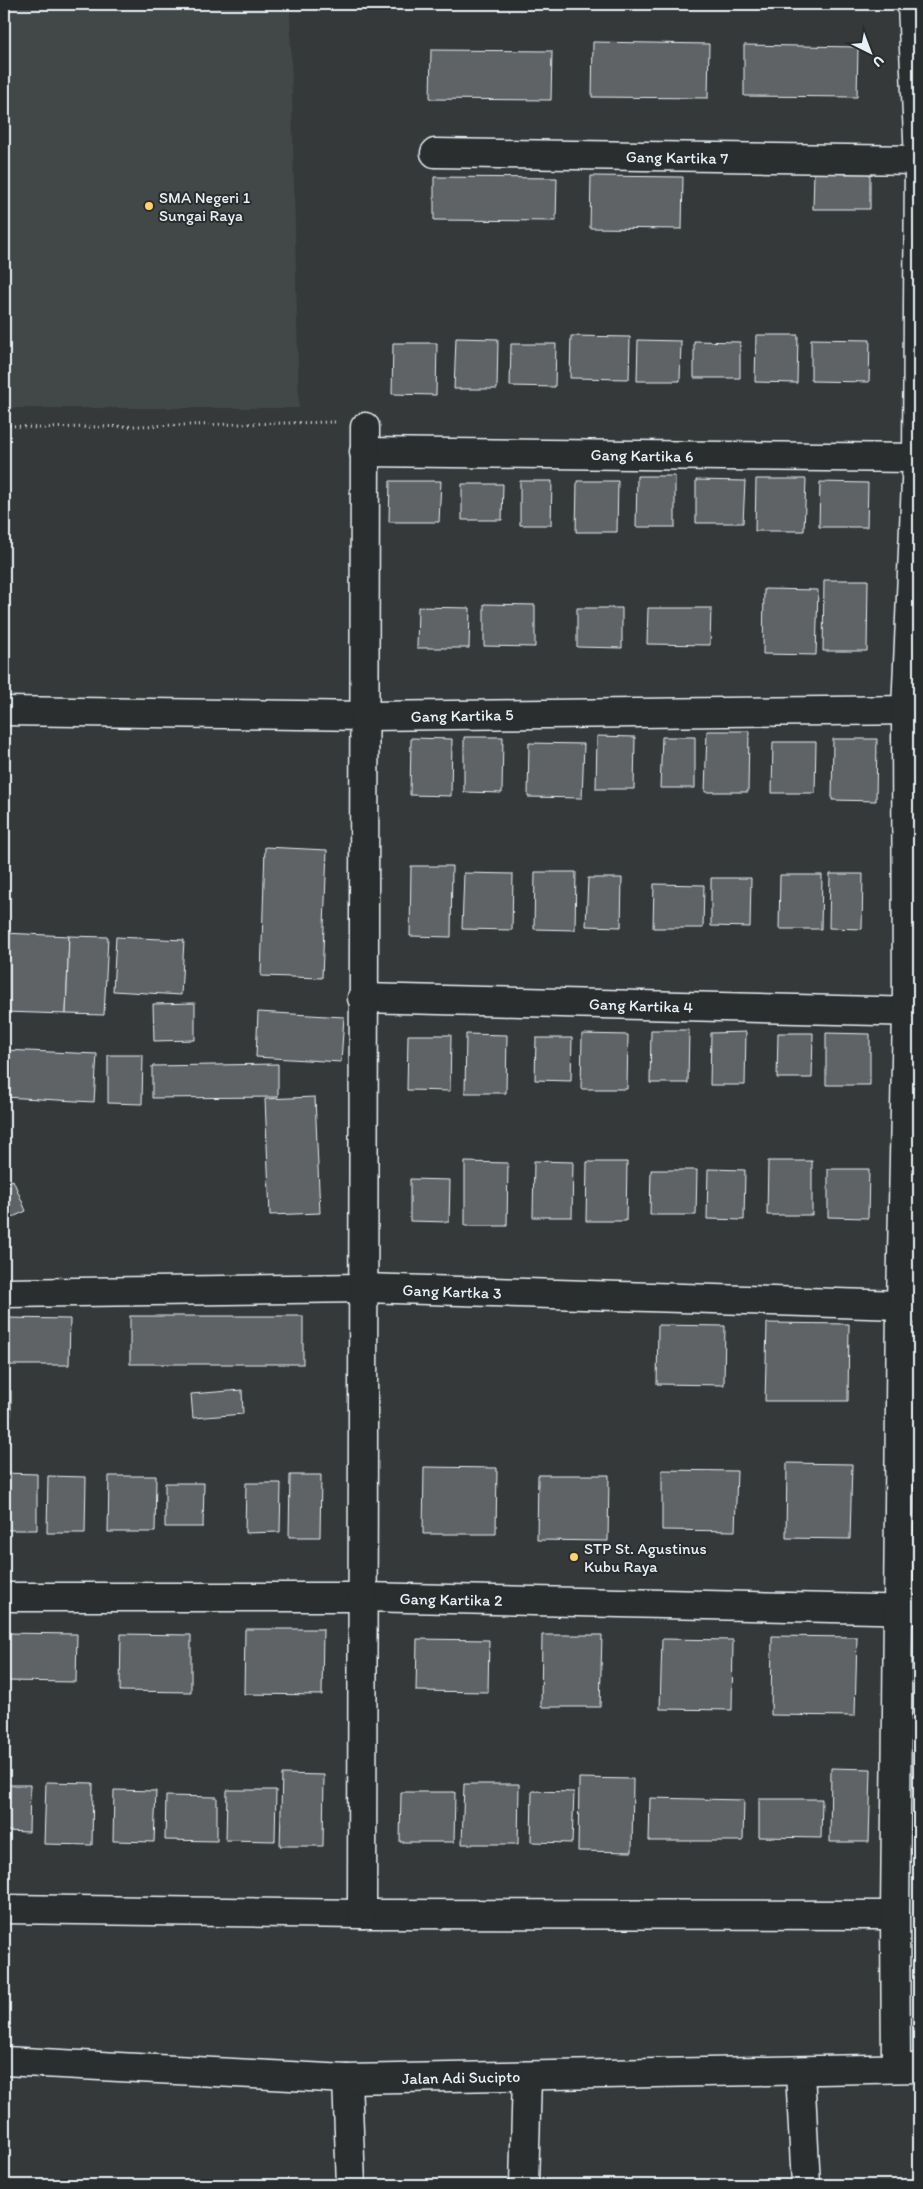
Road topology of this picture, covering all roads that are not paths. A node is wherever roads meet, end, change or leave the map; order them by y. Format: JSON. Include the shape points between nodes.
{"nodes":[{"id":1,"x":912,"y":4,"type":"edge"},
{"id":2,"x":435,"y":154,"type":"dead end"},
{"id":3,"x":919,"y":160,"type":"edge"},
{"id":4,"x":918,"y":458,"type":"edge"},
{"id":5,"x":913,"y":710,"type":"edge"},
{"id":6,"x":4,"y":711,"type":"edge"},
{"id":7,"x":366,"y":716,"type":"junction"},
{"id":8,"x":362,"y":998,"type":"junction"},
{"id":9,"x":913,"y":1012,"type":"edge"},
{"id":10,"x":364,"y":1288,"type":"junction"},
{"id":11,"x":4,"y":1293,"type":"edge"},
{"id":12,"x":910,"y":1307,"type":"edge"},
{"id":13,"x":4,"y":1597,"type":"edge"},
{"id":14,"x":363,"y":1597,"type":"junction"},
{"id":15,"x":909,"y":1610,"type":"edge"},
{"id":16,"x":4,"y":1909,"type":"edge"},
{"id":17,"x":362,"y":1914,"type":"junction"},
{"id":18,"x":895,"y":1916,"type":"junction"},
{"id":19,"x":4,"y":2061,"type":"edge"},
{"id":20,"x":908,"y":2068,"type":"edge"},
{"id":21,"x":800,"y":2072,"type":"junction"},
{"id":22,"x":527,"y":2076,"type":"junction"},
{"id":23,"x":347,"y":2079,"type":"junction"},
{"id":24,"x":350,"y":2185,"type":"edge"},
{"id":25,"x":524,"y":2185,"type":"edge"},
{"id":26,"x":806,"y":2185,"type":"edge"}],
"edges":[{"from":1,"to":3,"type":"street"},
{"from":2,"to":3,"type":"street","name":"Gang Kartika 7"},
{"from":3,"to":4,"type":"street"},
{"from":4,"to":5,"type":"street"},
{"from":4,"to":7,"type":"street","name":"Gang Kartika 6","via":[[365,440]]},
{"from":5,"to":7,"type":"street","name":"Gang Kartika 5"},
{"from":5,"to":9,"type":"street"},
{"from":6,"to":7,"type":"street","name":"Gang Kartika 5"},
{"from":7,"to":8,"type":"street"},
{"from":8,"to":9,"type":"street","name":"Gang Kartika 4"},
{"from":8,"to":10,"type":"street"},
{"from":9,"to":12,"type":"street"},
{"from":10,"to":11,"type":"street","name":"Gang Kartka 3"},
{"from":10,"to":12,"type":"street","name":"Gang Kartka 3"},
{"from":10,"to":14,"type":"street"},
{"from":12,"to":15,"type":"street"},
{"from":13,"to":14,"type":"street","name":"Gang Kartika 2"},
{"from":14,"to":15,"type":"street","name":"Gang Kartika 2"},
{"from":14,"to":17,"type":"street"},
{"from":15,"to":18,"type":"street"},
{"from":16,"to":17,"type":"street"},
{"from":17,"to":18,"type":"street"},
{"from":18,"to":20,"type":"street"},
{"from":19,"to":23,"type":"street","name":"Jalan Adi Sucipto"},
{"from":20,"to":21,"type":"street","name":"Jalan Adi Sucipto"},
{"from":21,"to":22,"type":"street","name":"Jalan Adi Sucipto"},
{"from":21,"to":26,"type":"street"},
{"from":22,"to":23,"type":"street","name":"Jalan Adi Sucipto"},
{"from":22,"to":25,"type":"street"},
{"from":23,"to":24,"type":"street"}]}
